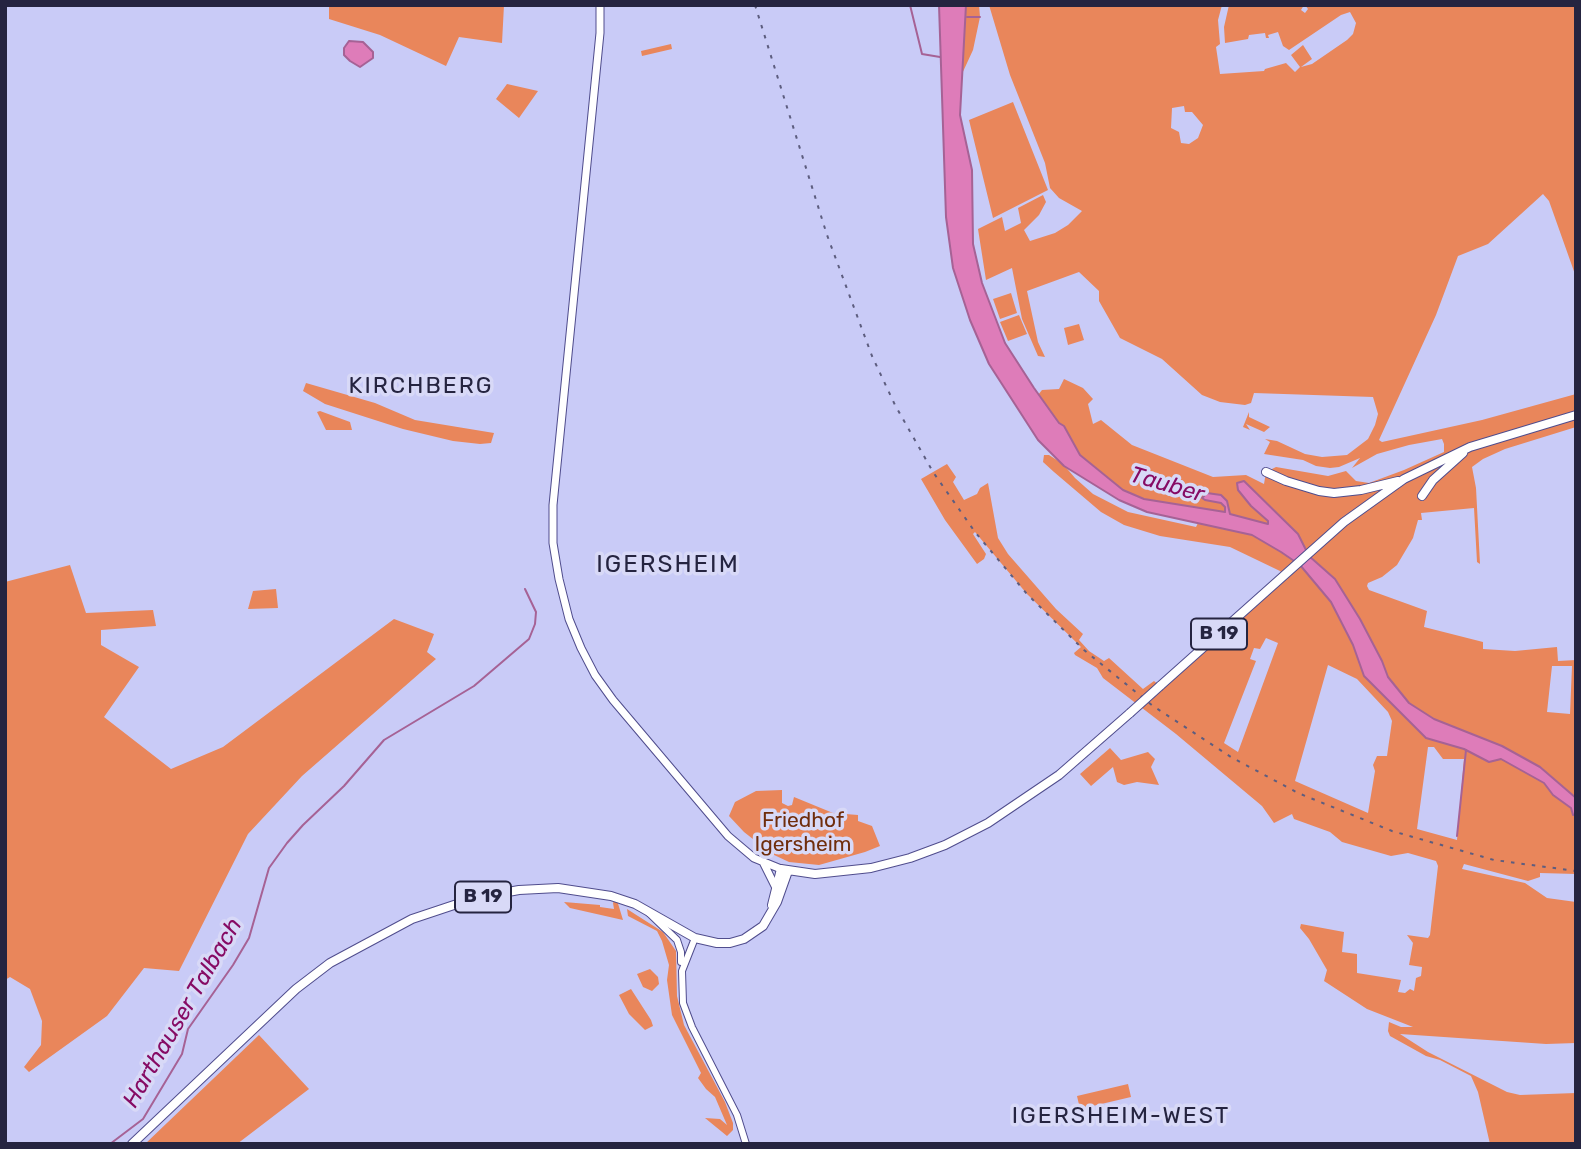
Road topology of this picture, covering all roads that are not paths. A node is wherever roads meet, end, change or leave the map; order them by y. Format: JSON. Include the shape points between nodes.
{"nodes":[{"id":1,"x":600,"y":5,"type":"edge"},
{"id":2,"x":1576,"y":415,"type":"edge"},
{"id":3,"x":1470,"y":447,"type":"junction"},
{"id":4,"x":1266,"y":472,"type":"dead end"},
{"id":5,"x":1404,"y":480,"type":"junction"},
{"id":6,"x":1422,"y":496,"type":"dead end"},
{"id":7,"x":762,"y":862,"type":"junction"},
{"id":8,"x":784,"y":870,"type":"junction"},
{"id":9,"x":775,"y":886,"type":"junction"},
{"id":10,"x":646,"y":910,"type":"junction"},
{"id":11,"x":770,"y":915,"type":"junction"},
{"id":12,"x":692,"y":936,"type":"junction"},
{"id":13,"x":681,"y":952,"type":"junction"},
{"id":14,"x":682,"y":978,"type":"junction"},
{"id":15,"x":132,"y":1144,"type":"edge"},
{"id":16,"x":746,"y":1144,"type":"edge"}],
"edges":[{"from":1,"to":7,"type":"main road","via":[[552,505],[558,575],[569,619],[595,675],[728,836]]},
{"from":2,"to":3,"type":"main road","number":"B 19"},
{"from":3,"to":5,"type":"main road","number":"B 19"},
{"from":3,"to":6,"type":"main road"},
{"from":4,"to":5,"type":"main road","via":[[1334,493]]},
{"from":5,"to":8,"type":"main road","number":"B 19","bridge":true,"via":[[1326,538],[1059,775],[988,823],[945,845],[889,864],[833,874]]},
{"from":7,"to":8,"type":"main road"},
{"from":7,"to":9,"type":"main road"},
{"from":8,"to":9,"type":"main road"},
{"from":8,"to":11,"type":"main road","number":"B 19"},
{"from":9,"to":11,"type":"main road"},
{"from":10,"to":12,"type":"main road","number":"B 19"},
{"from":10,"to":13,"type":"street","via":[[677,940]]},
{"from":10,"to":15,"type":"main road","number":"B 19","via":[[611,896],[558,888],[475,898],[412,919],[330,963],[296,989]]},
{"from":11,"to":12,"type":"main road","number":"B 19","via":[[764,926],[744,939],[717,943]]},
{"from":12,"to":13,"type":"street"},
{"from":12,"to":14,"type":"street"},
{"from":13,"to":14,"type":"street"},
{"from":14,"to":16,"type":"street","via":[[683,1003],[692,1027],[737,1115]]}]}
